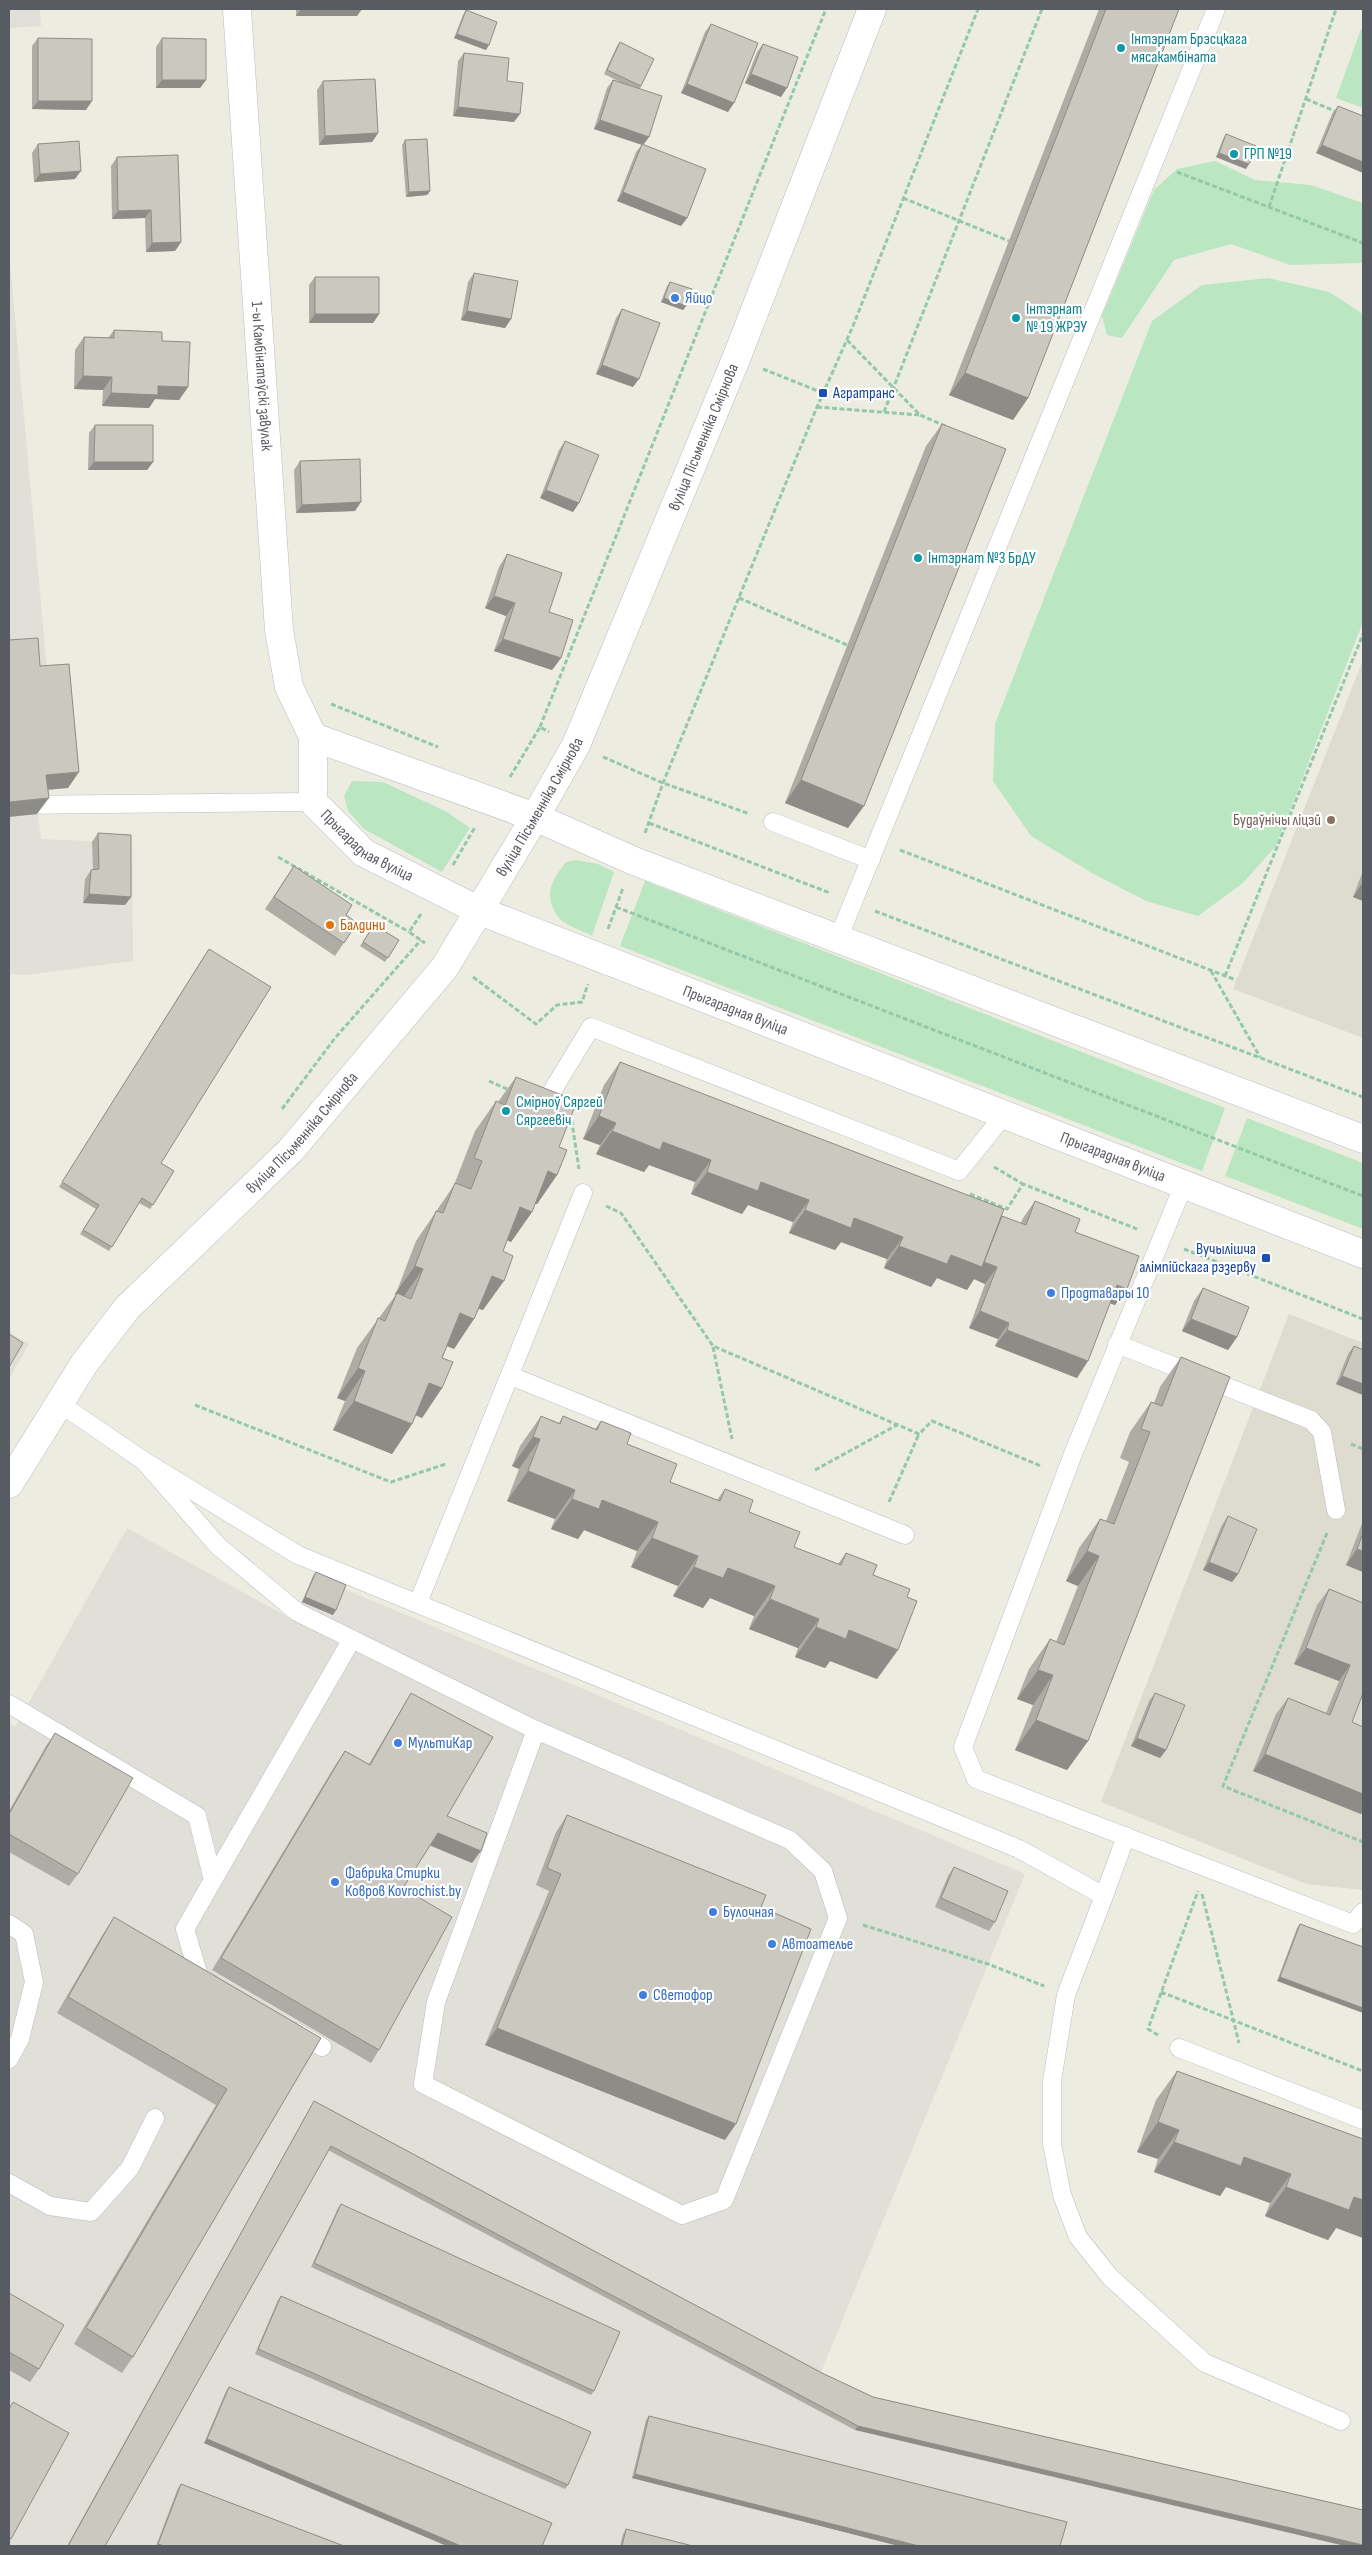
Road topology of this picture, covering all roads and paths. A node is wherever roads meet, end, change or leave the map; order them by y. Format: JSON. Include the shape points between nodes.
{"nodes":[{"id":1,"x":237,"y":9,"type":"edge"},
{"id":2,"x":826,"y":9,"type":"edge"},
{"id":3,"x":872,"y":9,"type":"edge"},
{"id":4,"x":978,"y":9,"type":"edge"},
{"id":5,"x":1042,"y":9,"type":"edge"},
{"id":6,"x":1216,"y":9,"type":"edge"},
{"id":7,"x":1336,"y":9,"type":"edge"},
{"id":8,"x":1306,"y":99,"type":"junction"},
{"id":9,"x":1339,"y":112,"type":"edge"},
{"id":10,"x":1153,"y":162,"type":"junction"},
{"id":11,"x":903,"y":198,"type":"junction"},
{"id":12,"x":1269,"y":207,"type":"junction"},
{"id":13,"x":959,"y":221,"type":"junction"},
{"id":14,"x":1009,"y":241,"type":"dead end"},
{"id":15,"x":1363,"y":243,"type":"edge"},
{"id":16,"x":846,"y":340,"type":"junction"},
{"id":17,"x":736,"y":359,"type":"junction"},
{"id":18,"x":893,"y":388,"type":"junction"},
{"id":19,"x":823,"y":393,"type":"junction"},
{"id":20,"x":817,"y":407,"type":"junction"},
{"id":21,"x":884,"y":412,"type":"junction"},
{"id":22,"x":920,"y":415,"type":"junction"},
{"id":23,"x":954,"y":430,"type":"edge"},
{"id":24,"x":739,"y":598,"type":"junction"},
{"id":25,"x":1363,"y":634,"type":"edge"},
{"id":26,"x":847,"y":645,"type":"dead end"},
{"id":27,"x":289,"y":687,"type":"junction"},
{"id":28,"x":540,"y":727,"type":"dead end"},
{"id":29,"x":313,"y":737,"type":"junction"},
{"id":30,"x":446,"y":750,"type":"dead end"},
{"id":31,"x":502,"y":773,"type":"dead end"},
{"id":32,"x":511,"y":776,"type":"dead end"},
{"id":33,"x":313,"y":802,"type":"junction"},
{"id":34,"x":9,"y":805,"type":"edge"},
{"id":35,"x":535,"y":817,"type":"junction"},
{"id":36,"x":773,"y":822,"type":"dead end"},
{"id":37,"x":649,"y":823,"type":"junction"},
{"id":38,"x":878,"y":842,"type":"junction"},
{"id":39,"x":278,"y":857,"type":"dead end"},
{"id":40,"x":871,"y":860,"type":"junction"},
{"id":41,"x":634,"y":861,"type":"junction"},
{"id":42,"x":853,"y":902,"type":"junction"},
{"id":43,"x":616,"y":907,"type":"junction"},
{"id":44,"x":480,"y":911,"type":"junction"},
{"id":45,"x":409,"y":932,"type":"dead end"},
{"id":46,"x":838,"y":939,"type":"junction"},
{"id":47,"x":597,"y":956,"type":"junction"},
{"id":48,"x":1211,"y":970,"type":"junction"},
{"id":49,"x":1225,"y":976,"type":"junction"},
{"id":50,"x":1236,"y":980,"type":"dead end"},
{"id":51,"x":536,"y":1024,"type":"dead end"},
{"id":52,"x":1260,"y":1057,"type":"junction"},
{"id":53,"x":1363,"y":1097,"type":"edge"},
{"id":54,"x":548,"y":1098,"type":"edge"},
{"id":55,"x":1005,"y":1114,"type":"junction"},
{"id":56,"x":1363,"y":1139,"type":"edge"},
{"id":57,"x":1184,"y":1184,"type":"junction"},
{"id":58,"x":583,"y":1193,"type":"joint"},
{"id":59,"x":1363,"y":1196,"type":"edge"},
{"id":60,"x":1182,"y":1248,"type":"dead end"},
{"id":61,"x":1363,"y":1254,"type":"edge"},
{"id":62,"x":1363,"y":1319,"type":"edge"},
{"id":63,"x":1118,"y":1344,"type":"junction"},
{"id":64,"x":712,"y":1346,"type":"junction"},
{"id":65,"x":511,"y":1376,"type":"junction"},
{"id":66,"x":59,"y":1403,"type":"junction"},
{"id":67,"x":195,"y":1405,"type":"dead end"},
{"id":68,"x":898,"y":1424,"type":"junction"},
{"id":69,"x":919,"y":1434,"type":"junction"},
{"id":70,"x":479,"y":1452,"type":"junction"},
{"id":71,"x":144,"y":1461,"type":"junction"},
{"id":72,"x":738,"y":1468,"type":"junction"},
{"id":73,"x":1065,"y":1476,"type":"junction"},
{"id":74,"x":9,"y":1484,"type":"edge"},
{"id":75,"x":786,"y":1487,"type":"junction"},
{"id":76,"x":1336,"y":1510,"type":"joint"},
{"id":77,"x":879,"y":1525,"type":"junction"},
{"id":78,"x":905,"y":1534,"type":"dead end"},
{"id":79,"x":418,"y":1603,"type":"junction"},
{"id":80,"x":352,"y":1639,"type":"junction"},
{"id":81,"x":9,"y":1704,"type":"edge"},
{"id":82,"x":536,"y":1730,"type":"junction"},
{"id":83,"x":1126,"y":1836,"type":"junction"},
{"id":84,"x":1363,"y":1842,"type":"edge"},
{"id":85,"x":213,"y":1880,"type":"junction"},
{"id":86,"x":1104,"y":1896,"type":"junction"},
{"id":87,"x":1363,"y":1912,"type":"edge"},
{"id":88,"x":838,"y":1918,"type":"junction"},
{"id":89,"x":9,"y":1924,"type":"edge"},
{"id":90,"x":224,"y":1990,"type":"edge"},
{"id":91,"x":1161,"y":1992,"type":"junction"},
{"id":92,"x":1066,"y":1995,"type":"junction"},
{"id":93,"x":1233,"y":2020,"type":"junction"},
{"id":94,"x":281,"y":2024,"type":"edge"},
{"id":95,"x":322,"y":2047,"type":"dead end"},
{"id":96,"x":1179,"y":2048,"type":"joint"},
{"id":97,"x":9,"y":2059,"type":"edge"},
{"id":98,"x":1363,"y":2071,"type":"edge"},
{"id":99,"x":1246,"y":2074,"type":"junction"},
{"id":100,"x":155,"y":2118,"type":"dead end"},
{"id":101,"x":1363,"y":2120,"type":"edge"},
{"id":102,"x":9,"y":2182,"type":"edge"},
{"id":103,"x":1341,"y":2421,"type":"dead end"}],
"edges":[{"from":1,"to":27,"type":"street","name":"1-ы Камбінатаўскі завулак","via":[[278,620]]},
{"from":2,"to":28,"type":"path"},
{"from":3,"to":17,"type":"street","name":"вуліца Пісьменніка Смірнова"},
{"from":4,"to":11,"type":"path"},
{"from":5,"to":13,"type":"path"},
{"from":6,"to":10,"type":"lane"},
{"from":7,"to":8,"type":"path"},
{"from":8,"to":9,"type":"path"},
{"from":8,"to":12,"type":"path"},
{"from":10,"to":12,"type":"path"},
{"from":10,"to":38,"type":"lane"},
{"from":11,"to":13,"type":"path"},
{"from":11,"to":16,"type":"path"},
{"from":12,"to":15,"type":"path"},
{"from":13,"to":14,"type":"path"},
{"from":13,"to":18,"type":"path"},
{"from":16,"to":18,"type":"path"},
{"from":16,"to":19,"type":"path"},
{"from":17,"to":19,"type":"path"},
{"from":17,"to":35,"type":"street","name":"вуліца Пісьменніка Смірнова","via":[[576,745]]},
{"from":18,"to":21,"type":"path"},
{"from":18,"to":22,"type":"path"},
{"from":19,"to":20,"type":"path"},
{"from":20,"to":21,"type":"path"},
{"from":20,"to":24,"type":"path"},
{"from":21,"to":22,"type":"path"},
{"from":22,"to":23,"type":"path"},
{"from":24,"to":26,"type":"path"},
{"from":24,"to":37,"type":"path"},
{"from":25,"to":49,"type":"path"},
{"from":27,"to":29,"type":"street","name":"1-ы Камбінатаўскі завулак"},
{"from":27,"to":30,"type":"path"},
{"from":29,"to":33,"type":"street","name":"Прыгарадная вуліца"},
{"from":29,"to":35,"type":"street"},
{"from":31,"to":32,"type":"path"},
{"from":33,"to":34,"type":"lane"},
{"from":33,"to":44,"type":"street","name":"Прыгарадная вуліца","via":[[364,853]]},
{"from":35,"to":41,"type":"street"},
{"from":35,"to":44,"type":"street","name":"вуліца Пісьменніка Смірнова"},
{"from":36,"to":40,"type":"lane"},
{"from":37,"to":41,"type":"path"},
{"from":37,"to":42,"type":"path"},
{"from":38,"to":40,"type":"lane"},
{"from":38,"to":48,"type":"path"},
{"from":39,"to":45,"type":"path"},
{"from":40,"to":42,"type":"lane"},
{"from":41,"to":43,"type":"path"},
{"from":41,"to":46,"type":"street"},
{"from":42,"to":46,"type":"lane"},
{"from":42,"to":52,"type":"path"},
{"from":43,"to":47,"type":"path"},
{"from":43,"to":59,"type":"path"},
{"from":44,"to":47,"type":"street","name":"Прыгарадная вуліца"},
{"from":44,"to":66,"type":"street","name":"вуліца Пісьменніка Смірнова","via":[[445,967],[297,1142],[127,1308]]},
{"from":46,"to":56,"type":"street"},
{"from":47,"to":51,"type":"path","via":[[582,1002],[557,1005]]},
{"from":47,"to":55,"type":"street","name":"Прыгарадная вуліца"},
{"from":48,"to":49,"type":"path"},
{"from":48,"to":52,"type":"path"},
{"from":49,"to":50,"type":"path"},
{"from":52,"to":53,"type":"path"},
{"from":54,"to":55,"type":"lane","via":[[591,1027],[959,1171]]},
{"from":55,"to":57,"type":"street","name":"Прыгарадная вуліца"},
{"from":57,"to":61,"type":"street","name":"Прыгарадная вуліца"},
{"from":57,"to":63,"type":"lane"},
{"from":58,"to":64,"type":"path","via":[[621,1213]]},
{"from":58,"to":65,"type":"lane"},
{"from":60,"to":62,"type":"path"},
{"from":63,"to":73,"type":"lane"},
{"from":63,"to":76,"type":"lane","via":[[1310,1420],[1322,1432]]},
{"from":64,"to":68,"type":"path"},
{"from":64,"to":72,"type":"path"},
{"from":65,"to":70,"type":"lane"},
{"from":65,"to":72,"type":"lane"},
{"from":66,"to":71,"type":"lane"},
{"from":66,"to":74,"type":"street","name":"вуліца Пісьменніка Смірнова"},
{"from":67,"to":70,"type":"path","via":[[391,1482]]},
{"from":68,"to":69,"type":"path"},
{"from":68,"to":75,"type":"path"},
{"from":69,"to":73,"type":"path","via":[[932,1421]]},
{"from":69,"to":77,"type":"path"},
{"from":70,"to":79,"type":"lane"},
{"from":71,"to":79,"type":"lane","via":[[298,1555]]},
{"from":71,"to":80,"type":"lane","via":[[218,1546],[297,1612]]},
{"from":72,"to":75,"type":"lane"},
{"from":73,"to":83,"type":"lane","via":[[963,1747],[976,1779]]},
{"from":75,"to":77,"type":"lane"},
{"from":76,"to":84,"type":"path","via":[[1223,1786]]},
{"from":77,"to":78,"type":"lane"},
{"from":79,"to":86,"type":"lane","via":[[1019,1849]]},
{"from":80,"to":82,"type":"lane"},
{"from":80,"to":85,"type":"lane"},
{"from":81,"to":85,"type":"lane","via":[[197,1816]]},
{"from":82,"to":88,"type":"lane","via":[[790,1840],[823,1871]]},
{"from":82,"to":88,"type":"lane","via":[[436,2002],[422,2084],[682,2215],[724,2200]]},
{"from":83,"to":86,"type":"lane"},
{"from":83,"to":87,"type":"lane","via":[[1353,1924]]},
{"from":85,"to":90,"type":"lane","via":[[185,1929],[199,1976]]},
{"from":86,"to":92,"type":"lane"},
{"from":88,"to":92,"type":"path","via":[[988,1964]]},
{"from":89,"to":97,"type":"lane","via":[[24,1934],[34,1982],[20,2039]]},
{"from":91,"to":93,"type":"path"},
{"from":91,"to":93,"type":"path","via":[[1200,1886]]},
{"from":91,"to":96,"type":"path","via":[[1148,2029]]},
{"from":92,"to":103,"type":"lane","via":[[1052,2081],[1052,2144],[1062,2194],[1078,2237],[1110,2277],[1204,2363]]},
{"from":93,"to":98,"type":"path"},
{"from":93,"to":99,"type":"path"},
{"from":94,"to":95,"type":"lane"},
{"from":96,"to":99,"type":"lane"},
{"from":99,"to":101,"type":"lane"},
{"from":100,"to":102,"type":"lane","via":[[130,2168],[92,2212],[50,2206]]}]}
